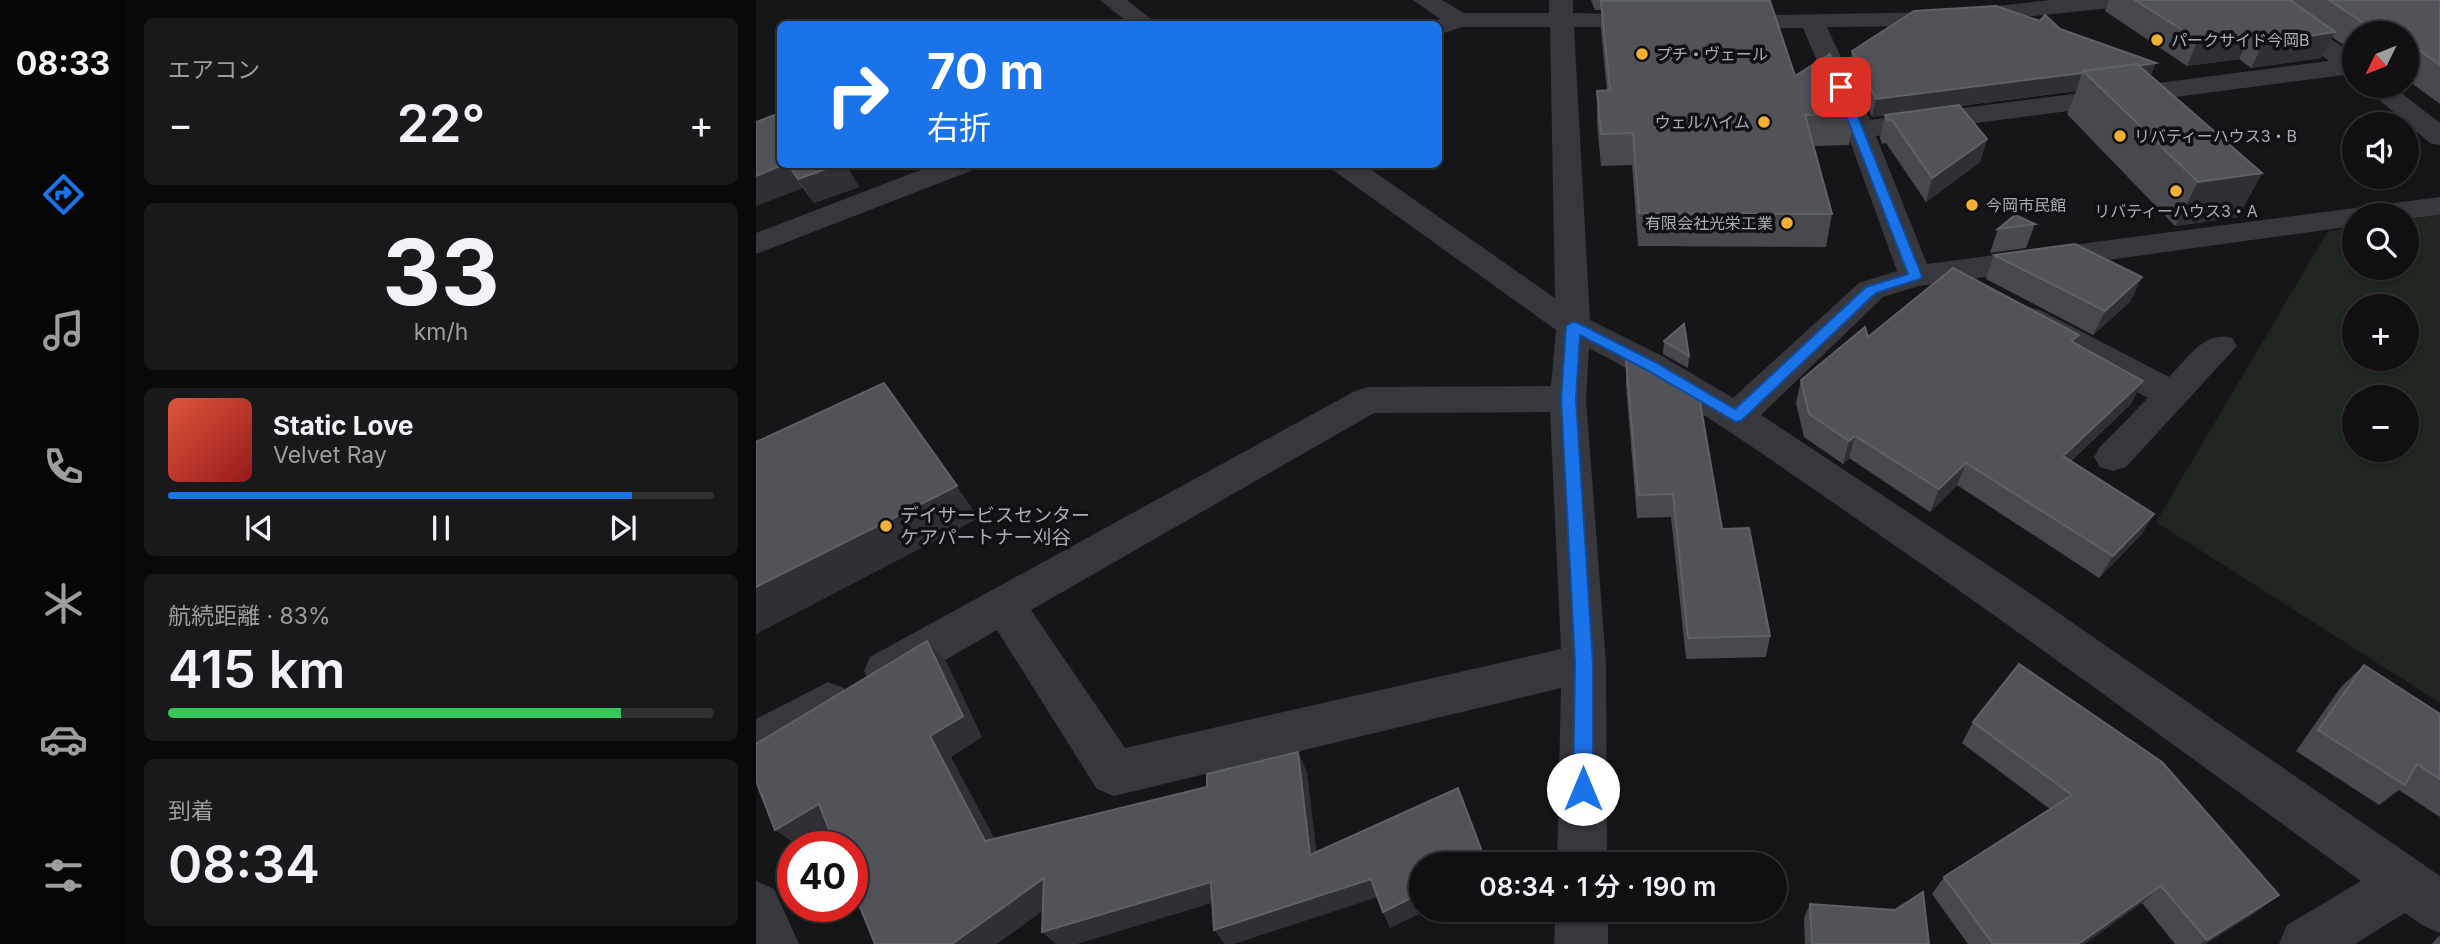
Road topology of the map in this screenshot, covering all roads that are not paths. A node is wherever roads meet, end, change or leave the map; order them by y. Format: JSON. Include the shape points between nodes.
{"nodes":[{"id":1,"x":1112,"y":0,"type":"edge"},
{"id":2,"x":1425,"y":0,"type":"edge"},
{"id":3,"x":2120,"y":0,"type":"edge"},
{"id":4,"x":2259,"y":0,"type":"edge"},
{"id":5,"x":1935,"y":9,"type":"edge"},
{"id":6,"x":1562,"y":10,"type":"edge"},
{"id":7,"x":1673,"y":20,"type":"edge"},
{"id":8,"x":1701,"y":20,"type":"edge"},
{"id":9,"x":1141,"y":21,"type":"edge"},
{"id":10,"x":1812,"y":21,"type":"junction"},
{"id":11,"x":1449,"y":24,"type":"edge"},
{"id":12,"x":2342,"y":59,"type":"edge"},
{"id":13,"x":2342,"y":68,"type":"edge"},
{"id":14,"x":2391,"y":98,"type":"edge"},
{"id":15,"x":1860,"y":130,"type":"junction"},
{"id":16,"x":2440,"y":137,"type":"edge"},
{"id":17,"x":953,"y":168,"type":"edge"},
{"id":18,"x":1349,"y":168,"type":"edge"},
{"id":19,"x":2440,"y":206,"type":"edge"},
{"id":20,"x":2419,"y":209,"type":"edge"},
{"id":21,"x":2342,"y":220,"type":"edge"},
{"id":22,"x":756,"y":244,"type":"edge"},
{"id":23,"x":1929,"y":274,"type":"junction"},
{"id":24,"x":1573,"y":326,"type":"junction"},
{"id":25,"x":2220,"y":346,"type":"dead end"},
{"id":26,"x":2171,"y":394,"type":"junction"},
{"id":27,"x":1568,"y":399,"type":"junction"},
{"id":28,"x":1736,"y":417,"type":"junction"},
{"id":29,"x":2113,"y":457,"type":"dead end"},
{"id":30,"x":1004,"y":605,"type":"junction"},
{"id":31,"x":1584,"y":663,"type":"junction"},
{"id":32,"x":756,"y":743,"type":"edge"},
{"id":33,"x":1582,"y":852,"type":"edge"},
{"id":34,"x":2423,"y":895,"type":"edge"},
{"id":35,"x":756,"y":907,"type":"edge"},
{"id":36,"x":1582,"y":922,"type":"edge"},
{"id":37,"x":772,"y":944,"type":"edge"},
{"id":38,"x":1581,"y":944,"type":"edge"},
{"id":39,"x":2306,"y":944,"type":"edge"}],
"edges":[{"from":1,"to":9,"type":"street"},
{"from":2,"to":11,"type":"street"},
{"from":3,"to":5,"type":"street"},
{"from":4,"to":12,"type":"street"},
{"from":5,"to":10,"type":"street"},
{"from":6,"to":7,"type":"street"},
{"from":6,"to":11,"type":"street"},
{"from":6,"to":24,"type":"street"},
{"from":8,"to":10,"type":"street"},
{"from":10,"to":15,"type":"street"},
{"from":13,"to":15,"type":"street"},
{"from":14,"to":16,"type":"street"},
{"from":15,"to":23,"type":"street"},
{"from":17,"to":22,"type":"street"},
{"from":18,"to":24,"type":"street"},
{"from":19,"to":20,"type":"street"},
{"from":21,"to":23,"type":"street"},
{"from":23,"to":26,"type":"street","via":[[1997,302]]},
{"from":23,"to":28,"type":"street","via":[[1871,290]]},
{"from":24,"to":27,"type":"street"},
{"from":24,"to":28,"type":"street"},
{"from":25,"to":26,"type":"street"},
{"from":26,"to":29,"type":"street"},
{"from":27,"to":30,"type":"street","via":[[1368,401]]},
{"from":27,"to":31,"type":"street"},
{"from":28,"to":34,"type":"street","via":[[1994,591]]},
{"from":30,"to":31,"type":"street","via":[[1114,773]]},
{"from":30,"to":32,"type":"street"},
{"from":31,"to":33,"type":"street"},
{"from":34,"to":39,"type":"street"},
{"from":35,"to":37,"type":"street"},
{"from":36,"to":38,"type":"street"}]}
